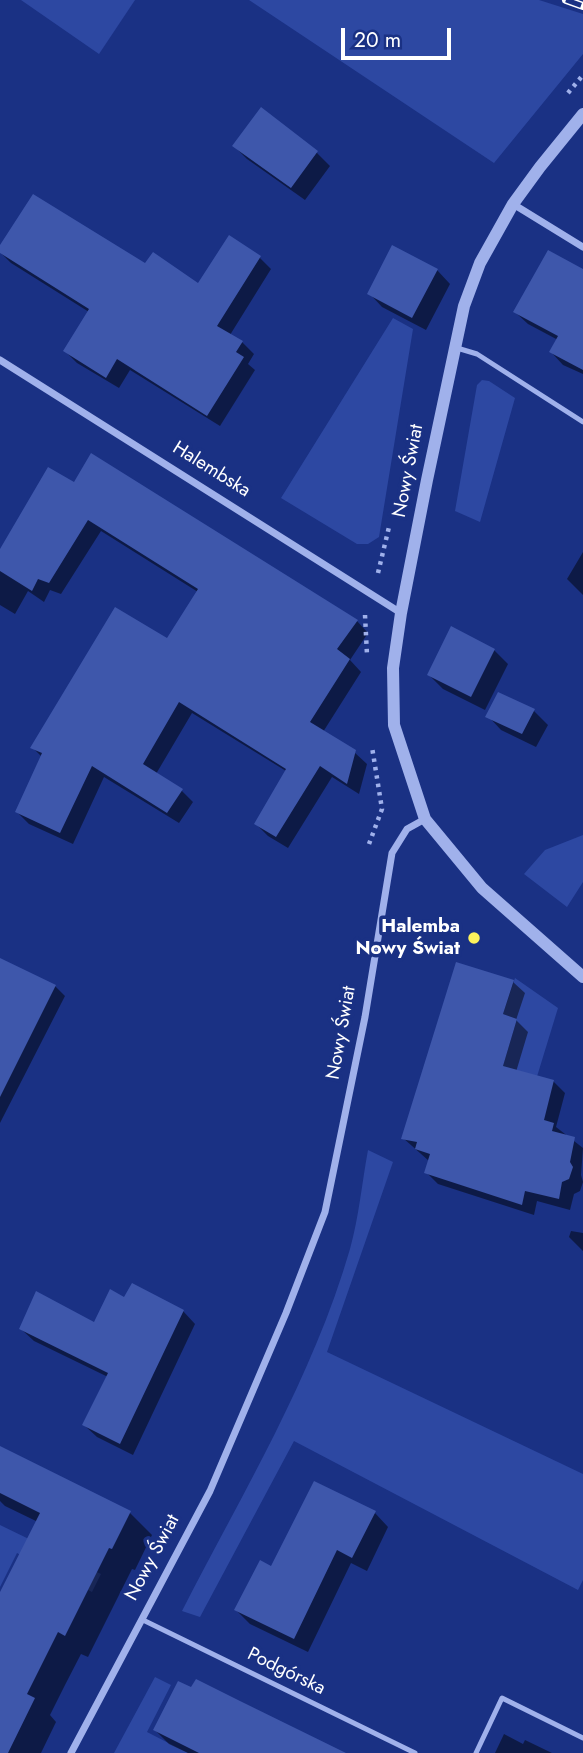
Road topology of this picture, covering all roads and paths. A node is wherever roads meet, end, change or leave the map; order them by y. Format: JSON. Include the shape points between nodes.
{"nodes":[{"id":1,"x":583,"y":114,"type":"edge"},
{"id":2,"x":513,"y":204,"type":"junction"},
{"id":3,"x":583,"y":247,"type":"edge"},
{"id":4,"x":454,"y":348,"type":"junction"},
{"id":5,"x":0,"y":360,"type":"edge"},
{"id":6,"x":583,"y":422,"type":"edge"},
{"id":7,"x":401,"y":613,"type":"junction"},
{"id":8,"x":364,"y":618,"type":"dead end"},
{"id":9,"x":368,"y":665,"type":"dead end"},
{"id":10,"x":370,"y":734,"type":"dead end"},
{"id":11,"x":425,"y":819,"type":"junction"},
{"id":12,"x":368,"y":845,"type":"dead end"},
{"id":13,"x":583,"y":977,"type":"edge"},
{"id":14,"x":142,"y":1620,"type":"junction"},
{"id":15,"x":583,"y":1738,"type":"edge"},
{"id":16,"x":71,"y":1753,"type":"edge"},
{"id":17,"x":415,"y":1753,"type":"edge"},
{"id":18,"x":476,"y":1753,"type":"edge"}],
"edges":[{"from":1,"to":2,"type":"street","name":"Nowy Świat"},
{"from":2,"to":3,"type":"street"},
{"from":2,"to":4,"type":"street","name":"Nowy Świat","via":[[480,263]]},
{"from":4,"to":6,"type":"lane","via":[[477,354]]},
{"from":4,"to":7,"type":"street","name":"Nowy Świat"},
{"from":5,"to":7,"type":"street","name":"Halembska"},
{"from":7,"to":11,"type":"street","name":"Nowy Świat","via":[[393,668],[394,725]]},
{"from":8,"to":9,"type":"path"},
{"from":10,"to":12,"type":"path","via":[[383,809]]},
{"from":11,"to":13,"type":"street","via":[[482,888]]},
{"from":11,"to":14,"type":"street","name":"Nowy Świat","via":[[407,829],[392,853],[365,1017],[325,1212],[210,1491]]},
{"from":14,"to":16,"type":"street","name":"Nowy Świat"},
{"from":14,"to":17,"type":"lane","name":"Podgórska"},
{"from":15,"to":18,"type":"lane","via":[[502,1698]]}]}
